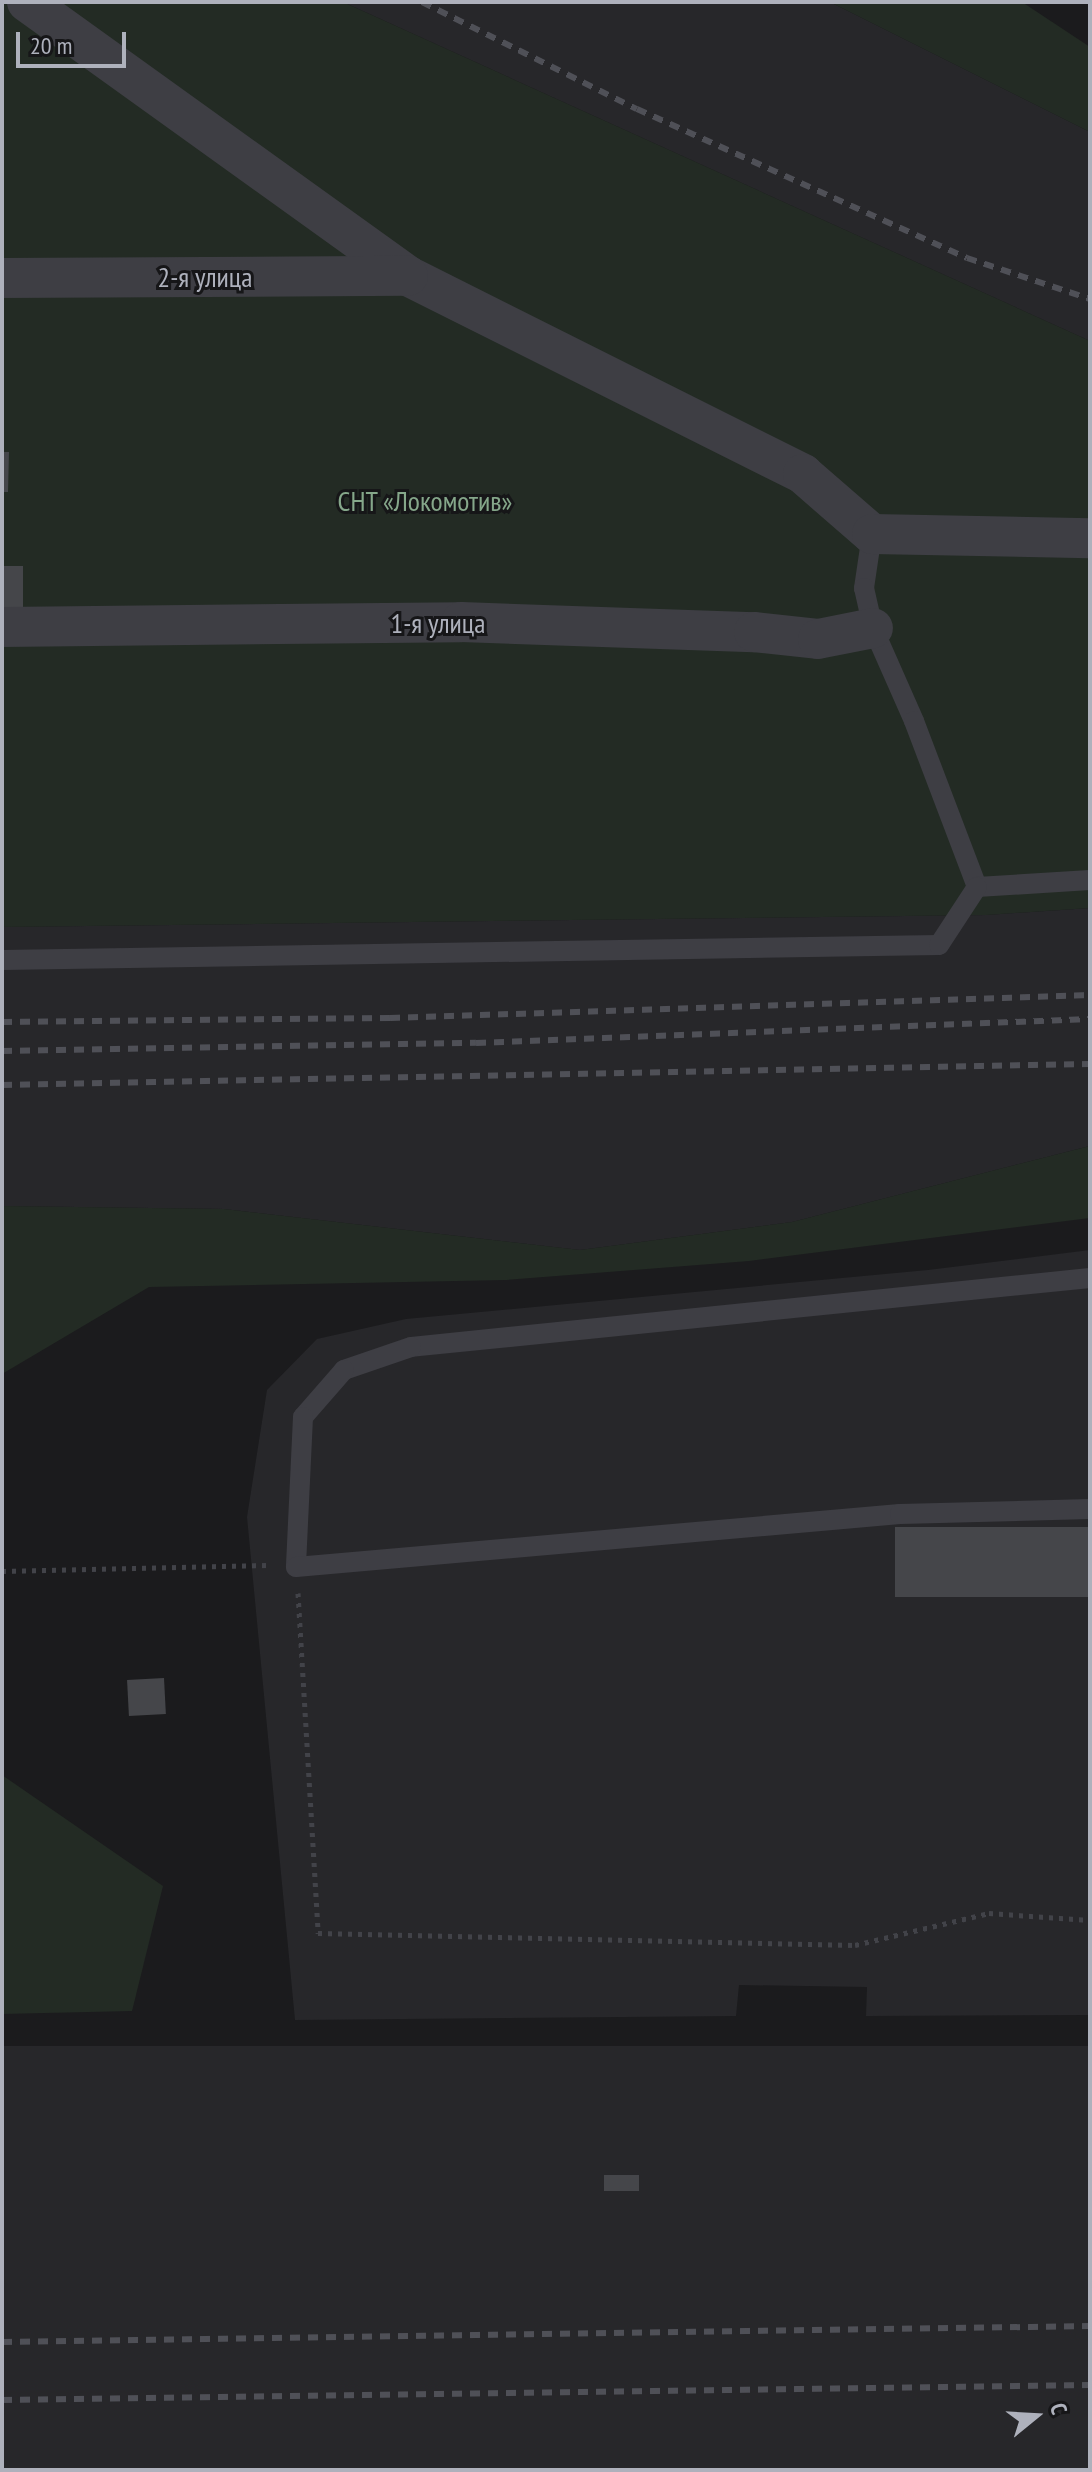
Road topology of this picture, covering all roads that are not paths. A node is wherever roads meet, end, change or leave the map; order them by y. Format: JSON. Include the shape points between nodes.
{"nodes":[{"id":1,"x":27,"y":2,"type":"edge"},
{"id":2,"x":408,"y":276,"type":"junction"},
{"id":3,"x":2,"y":278,"type":"edge"},
{"id":4,"x":872,"y":534,"type":"junction"},
{"id":5,"x":1090,"y":538,"type":"edge"},
{"id":6,"x":2,"y":627,"type":"edge"},
{"id":7,"x":873,"y":628,"type":"junction"},
{"id":8,"x":1090,"y":880,"type":"edge"},
{"id":9,"x":977,"y":887,"type":"junction"},
{"id":10,"x":2,"y":960,"type":"edge"},
{"id":11,"x":1090,"y":1278,"type":"edge"},
{"id":12,"x":1090,"y":1509,"type":"edge"}],
"edges":[{"from":1,"to":2,"type":"street"},
{"from":2,"to":3,"type":"street","name":"2-я улица"},
{"from":2,"to":4,"type":"street","via":[[803,474]]},
{"from":4,"to":5,"type":"street"},
{"from":4,"to":7,"type":"lane","via":[[864,588]]},
{"from":6,"to":7,"type":"street","name":"1-я улица","via":[[461,622],[818,639]]},
{"from":7,"to":9,"type":"lane"},
{"from":8,"to":9,"type":"lane"},
{"from":9,"to":10,"type":"lane","via":[[939,945]]},
{"from":11,"to":12,"type":"lane","via":[[411,1347],[344,1370],[303,1417],[296,1567],[900,1514]]}]}
